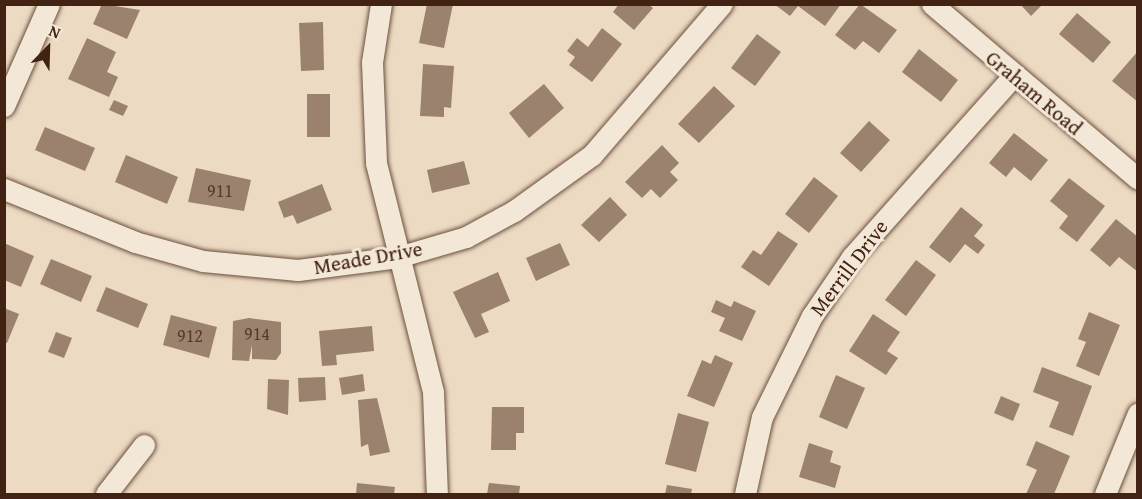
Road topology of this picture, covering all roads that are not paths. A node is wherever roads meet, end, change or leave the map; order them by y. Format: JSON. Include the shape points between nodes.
{"nodes":[{"id":1,"x":49,"y":4,"type":"edge"},
{"id":2,"x":381,"y":4,"type":"edge"},
{"id":3,"x":722,"y":4,"type":"edge"},
{"id":4,"x":932,"y":4,"type":"edge"},
{"id":5,"x":1013,"y":76,"type":"junction"},
{"id":6,"x":4,"y":106,"type":"edge"},
{"id":7,"x":1137,"y":179,"type":"edge"},
{"id":8,"x":4,"y":189,"type":"edge"},
{"id":9,"x":398,"y":257,"type":"junction"},
{"id":10,"x":1137,"y":413,"type":"edge"},
{"id":11,"x":144,"y":445,"type":"dead end"},
{"id":12,"x":106,"y":495,"type":"edge"},
{"id":13,"x":437,"y":495,"type":"edge"},
{"id":14,"x":745,"y":495,"type":"edge"},
{"id":15,"x":1105,"y":495,"type":"edge"}],
"edges":[{"from":1,"to":6,"type":"street"},
{"from":2,"to":9,"type":"street","via":[[372,63],[376,163]]},
{"from":3,"to":9,"type":"street","name":"Meade Drive","via":[[592,155],[486,227]]},
{"from":4,"to":5,"type":"street","name":"Graham Road"},
{"from":5,"to":7,"type":"street","name":"Graham Road"},
{"from":5,"to":14,"type":"street","name":"Merrill Drive","via":[[852,257],[812,316],[762,417]]},
{"from":8,"to":9,"type":"street","name":"Meade Drive","via":[[135,242],[203,261],[298,270]]},
{"from":9,"to":13,"type":"street","via":[[433,392]]},
{"from":10,"to":15,"type":"street"},
{"from":11,"to":12,"type":"street"}]}
